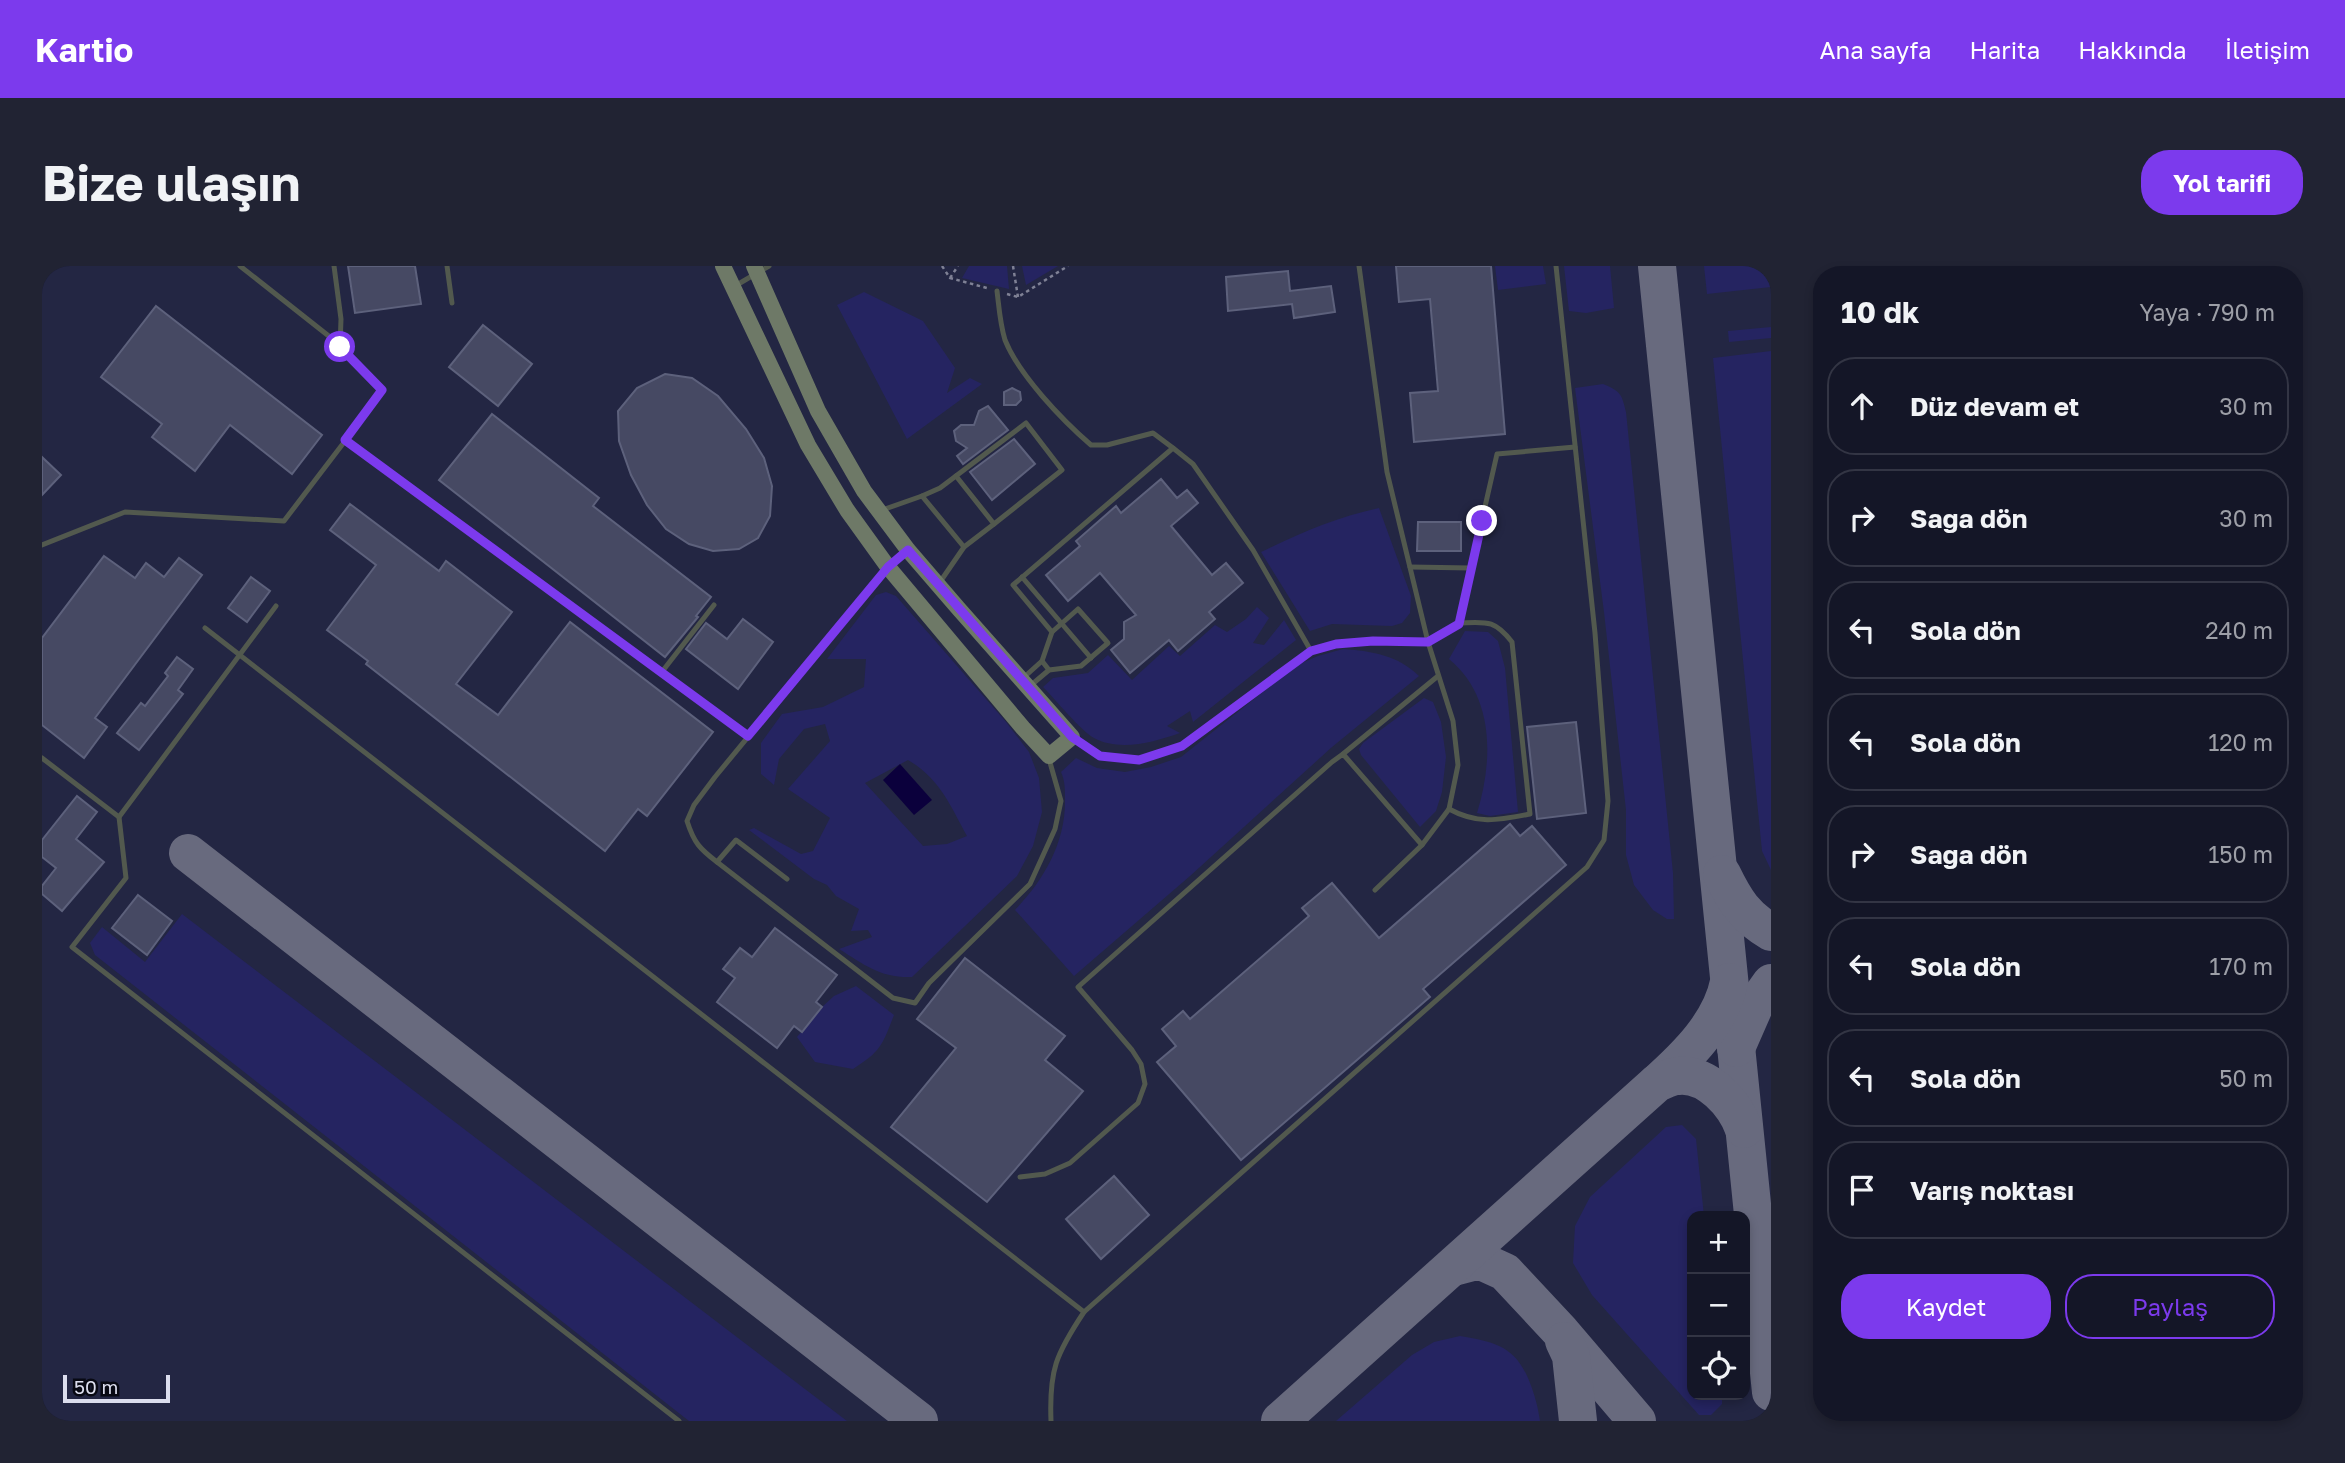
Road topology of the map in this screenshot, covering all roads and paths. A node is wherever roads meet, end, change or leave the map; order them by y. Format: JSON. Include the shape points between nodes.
{"nodes":[{"id":1,"x":240,"y":266,"type":"edge"},
{"id":2,"x":334,"y":266,"type":"edge"},
{"id":3,"x":447,"y":266,"type":"edge"},
{"id":4,"x":723,"y":266,"type":"edge"},
{"id":5,"x":942,"y":266,"type":"edge"},
{"id":6,"x":958,"y":266,"type":"edge"},
{"id":7,"x":1013,"y":266,"type":"edge"},
{"id":8,"x":1068,"y":266,"type":"edge"},
{"id":9,"x":1359,"y":266,"type":"edge"},
{"id":10,"x":1556,"y":266,"type":"edge"},
{"id":11,"x":760,"y":268,"type":"edge"},
{"id":12,"x":950,"y":278,"type":"junction"},
{"id":13,"x":733,"y":287,"type":"junction"},
{"id":14,"x":997,"y":291,"type":"junction"},
{"id":15,"x":1018,"y":297,"type":"junction"},
{"id":16,"x":452,"y":303,"type":"dead end"},
{"id":17,"x":340,"y":347,"type":"junction"},
{"id":18,"x":345,"y":440,"type":"junction"},
{"id":19,"x":1575,"y":447,"type":"junction"},
{"id":20,"x":1172,"y":448,"type":"junction"},
{"id":21,"x":956,"y":476,"type":"junction"},
{"id":22,"x":922,"y":496,"type":"junction"},
{"id":23,"x":879,"y":511,"type":"junction"},
{"id":24,"x":993,"y":524,"type":"junction"},
{"id":25,"x":42,"y":545,"type":"edge"},
{"id":26,"x":964,"y":547,"type":"junction"},
{"id":27,"x":908,"y":550,"type":"junction"},
{"id":28,"x":888,"y":567,"type":"junction"},
{"id":29,"x":1410,"y":567,"type":"junction"},
{"id":30,"x":1471,"y":568,"type":"junction"},
{"id":31,"x":1022,"y":577,"type":"junction"},
{"id":32,"x":938,"y":585,"type":"junction"},
{"id":33,"x":715,"y":605,"type":"dead end"},
{"id":34,"x":276,"y":606,"type":"dead end"},
{"id":35,"x":1062,"y":623,"type":"junction"},
{"id":36,"x":1459,"y":624,"type":"junction"},
{"id":37,"x":205,"y":628,"type":"dead end"},
{"id":38,"x":1052,"y":632,"type":"junction"},
{"id":39,"x":1428,"y":642,"type":"junction"},
{"id":40,"x":1311,"y":651,"type":"junction"},
{"id":41,"x":239,"y":655,"type":"junction"},
{"id":42,"x":1091,"y":657,"type":"junction"},
{"id":43,"x":1042,"y":661,"type":"junction"},
{"id":44,"x":1049,"y":670,"type":"junction"},
{"id":45,"x":661,"y":673,"type":"junction"},
{"id":46,"x":1438,"y":677,"type":"junction"},
{"id":47,"x":1024,"y":684,"type":"junction"},
{"id":48,"x":748,"y":736,"type":"junction"},
{"id":49,"x":1072,"y":737,"type":"junction"},
{"id":50,"x":1343,"y":754,"type":"junction"},
{"id":51,"x":1049,"y":756,"type":"junction"},
{"id":52,"x":42,"y":758,"type":"edge"},
{"id":53,"x":1449,"y":809,"type":"junction"},
{"id":54,"x":119,"y":817,"type":"junction"},
{"id":55,"x":1422,"y":845,"type":"junction"},
{"id":56,"x":717,"y":862,"type":"junction"},
{"id":57,"x":788,"y":879,"type":"dead end"},
{"id":58,"x":1375,"y":890,"type":"dead end"},
{"id":59,"x":1020,"y":1177,"type":"dead end"},
{"id":60,"x":1084,"y":1312,"type":"junction"},
{"id":61,"x":678,"y":1421,"type":"edge"},
{"id":62,"x":1051,"y":1421,"type":"edge"}],
"edges":[{"from":1,"to":17,"type":"lane"},
{"from":2,"to":17,"type":"lane"},
{"from":3,"to":16,"type":"lane"},
{"from":4,"to":13,"type":"street"},
{"from":5,"to":12,"type":"path"},
{"from":6,"to":12,"type":"path"},
{"from":7,"to":15,"type":"path"},
{"from":8,"to":15,"type":"path"},
{"from":9,"to":29,"type":"lane","via":[[1387,472]]},
{"from":10,"to":19,"type":"lane"},
{"from":11,"to":13,"type":"lane"},
{"from":11,"to":23,"type":"street","via":[[818,411]]},
{"from":12,"to":14,"type":"path"},
{"from":13,"to":28,"type":"street","via":[[808,445]]},
{"from":14,"to":15,"type":"path"},
{"from":14,"to":20,"type":"lane","via":[[1001,326],[1016,363],[1073,430],[1091,446],[1153,433]]},
{"from":17,"to":18,"type":"lane","via":[[382,390]]},
{"from":18,"to":25,"type":"lane","via":[[284,521],[125,512]]},
{"from":18,"to":45,"type":"lane"},
{"from":19,"to":30,"type":"lane","via":[[1497,453]]},
{"from":19,"to":60,"type":"lane","via":[[1608,801],[1604,840],[1587,867]]},
{"from":20,"to":31,"type":"lane"},
{"from":20,"to":40,"type":"lane","via":[[1193,464],[1253,550]]},
{"from":21,"to":22,"type":"lane"},
{"from":21,"to":24,"type":"lane"},
{"from":21,"to":24,"type":"lane","via":[[1026,423],[1062,470]]},
{"from":22,"to":23,"type":"lane"},
{"from":22,"to":26,"type":"lane"},
{"from":23,"to":27,"type":"street"},
{"from":24,"to":26,"type":"lane"},
{"from":26,"to":32,"type":"lane"},
{"from":27,"to":28,"type":"lane"},
{"from":27,"to":32,"type":"street"},
{"from":28,"to":48,"type":"lane"},
{"from":28,"to":51,"type":"street"},
{"from":29,"to":30,"type":"lane"},
{"from":29,"to":39,"type":"lane"},
{"from":30,"to":36,"type":"lane"},
{"from":31,"to":35,"type":"lane"},
{"from":31,"to":38,"type":"lane","via":[[1013,585]]},
{"from":32,"to":47,"type":"street"},
{"from":33,"to":45,"type":"lane"},
{"from":34,"to":41,"type":"lane"},
{"from":35,"to":38,"type":"lane"},
{"from":35,"to":42,"type":"lane"},
{"from":35,"to":42,"type":"lane","via":[[1078,609],[1108,643]]},
{"from":36,"to":39,"type":"lane"},
{"from":36,"to":53,"type":"lane","via":[[1485,622],[1500,628],[1512,642],[1530,814],[1478,821]]},
{"from":37,"to":41,"type":"lane"},
{"from":38,"to":43,"type":"lane"},
{"from":39,"to":40,"type":"lane","via":[[1360,642]]},
{"from":39,"to":46,"type":"lane"},
{"from":40,"to":49,"type":"lane","via":[[1182,746],[1139,760],[1100,756]]},
{"from":41,"to":54,"type":"lane"},
{"from":41,"to":60,"type":"lane"},
{"from":42,"to":44,"type":"lane","via":[[1081,666]]},
{"from":43,"to":44,"type":"lane"},
{"from":43,"to":47,"type":"lane"},
{"from":44,"to":47,"type":"lane"},
{"from":45,"to":48,"type":"lane"},
{"from":46,"to":50,"type":"lane"},
{"from":46,"to":53,"type":"lane","via":[[1453,721],[1458,765]]},
{"from":47,"to":49,"type":"street"},
{"from":48,"to":56,"type":"lane","via":[[694,805],[687,821],[699,848]]},
{"from":49,"to":51,"type":"street"},
{"from":50,"to":55,"type":"lane"},
{"from":50,"to":59,"type":"lane","via":[[1077,987],[1132,1050],[1145,1084],[1138,1103],[1070,1163],[1045,1174]]},
{"from":51,"to":56,"type":"lane","via":[[1060,801],[1055,829],[1030,884],[929,983],[915,1003],[893,998]]},
{"from":52,"to":54,"type":"lane"},
{"from":53,"to":55,"type":"lane"},
{"from":54,"to":61,"type":"lane","via":[[126,878],[72,947]]},
{"from":55,"to":58,"type":"lane"},
{"from":56,"to":57,"type":"lane","via":[[736,840]]},
{"from":60,"to":62,"type":"lane","via":[[1054,1366]]}]}
